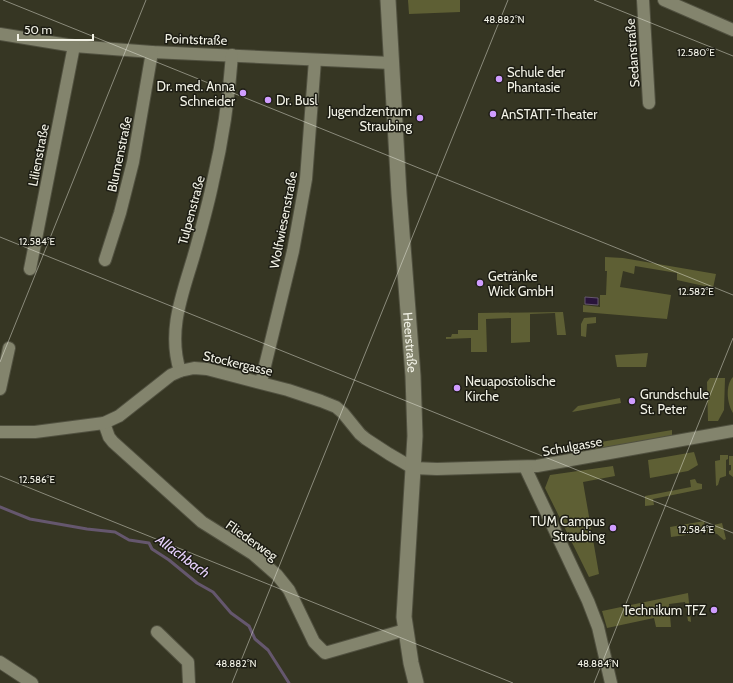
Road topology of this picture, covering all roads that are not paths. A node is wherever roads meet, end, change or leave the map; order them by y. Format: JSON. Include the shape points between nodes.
{"nodes":[{"id":1,"x":388,"y":0,"type":"edge"},
{"id":2,"x":643,"y":0,"type":"edge"},
{"id":3,"x":664,"y":0,"type":"edge"},
{"id":4,"x":733,"y":30,"type":"edge"},
{"id":5,"x":0,"y":34,"type":"edge"},
{"id":6,"x":74,"y":46,"type":"junction"},
{"id":7,"x":152,"y":52,"type":"junction"},
{"id":8,"x":232,"y":55,"type":"junction"},
{"id":9,"x":315,"y":60,"type":"junction"},
{"id":10,"x":391,"y":63,"type":"junction"},
{"id":11,"x":649,"y":103,"type":"dead end"},
{"id":12,"x":105,"y":260,"type":"dead end"},
{"id":13,"x":30,"y":269,"type":"dead end"},
{"id":14,"x":9,"y":348,"type":"dead end"},
{"id":15,"x":180,"y":370,"type":"junction"},
{"id":16,"x":261,"y":382,"type":"junction"},
{"id":17,"x":0,"y":389,"type":"edge"},
{"id":18,"x":104,"y":423,"type":"junction"},
{"id":19,"x":733,"y":431,"type":"edge"},
{"id":20,"x":0,"y":432,"type":"edge"},
{"id":21,"x":413,"y":468,"type":"junction"},
{"id":22,"x":525,"y":468,"type":"junction"},
{"id":23,"x":406,"y":630,"type":"junction"},
{"id":24,"x":157,"y":632,"type":"dead end"},
{"id":25,"x":0,"y":662,"type":"edge"},
{"id":26,"x":32,"y":683,"type":"edge"},
{"id":27,"x":189,"y":683,"type":"edge"},
{"id":28,"x":416,"y":683,"type":"edge"},
{"id":29,"x":612,"y":683,"type":"edge"}],
"edges":[{"from":1,"to":10,"type":"street","name":"Heerstraße"},
{"from":2,"to":11,"type":"street","name":"Sedanstraße"},
{"from":3,"to":4,"type":"street"},
{"from":5,"to":6,"type":"street","name":"Pointstraße"},
{"from":6,"to":7,"type":"street","name":"Pointstraße"},
{"from":6,"to":13,"type":"street","name":"Lilienstraße"},
{"from":7,"to":8,"type":"street","name":"Pointstraße"},
{"from":7,"to":12,"type":"street","name":"Blumenstraße","via":[[131,168]]},
{"from":8,"to":9,"type":"street","name":"Pointstraße"},
{"from":8,"to":15,"type":"street","name":"Tulpenstraße","via":[[226,119],[219,155],[203,224],[178,310],[174,347]]},
{"from":9,"to":10,"type":"street","name":"Pointstraße"},
{"from":9,"to":16,"type":"street","name":"Wolfwiesenstraße","via":[[305,185],[293,251]]},
{"from":10,"to":21,"type":"street","name":"Heerstraße","via":[[413,376]]},
{"from":14,"to":17,"type":"street"},
{"from":15,"to":16,"type":"street","name":"Stockergasse","via":[[207,369]]},
{"from":15,"to":18,"type":"street","name":"Stockergasse","via":[[119,416]]},
{"from":16,"to":21,"type":"street","name":"Stockergasse","via":[[336,407],[366,439]]},
{"from":18,"to":20,"type":"street","name":"Stockergasse","via":[[35,432]]},
{"from":18,"to":23,"type":"street","name":"Fliederweg","via":[[113,442],[183,506],[202,522],[253,554],[277,575],[289,590],[314,642],[325,653]]},
{"from":19,"to":22,"type":"street","name":"Schulgasse"},
{"from":21,"to":22,"type":"street","name":"Schulgasse"},
{"from":21,"to":23,"type":"street","name":"Heerstraße","via":[[404,617]]},
{"from":22,"to":29,"type":"street","via":[[588,601],[598,627]]},
{"from":23,"to":28,"type":"street","name":"Heerstraße"},
{"from":24,"to":27,"type":"street","via":[[188,662]]},
{"from":25,"to":26,"type":"street"}]}
